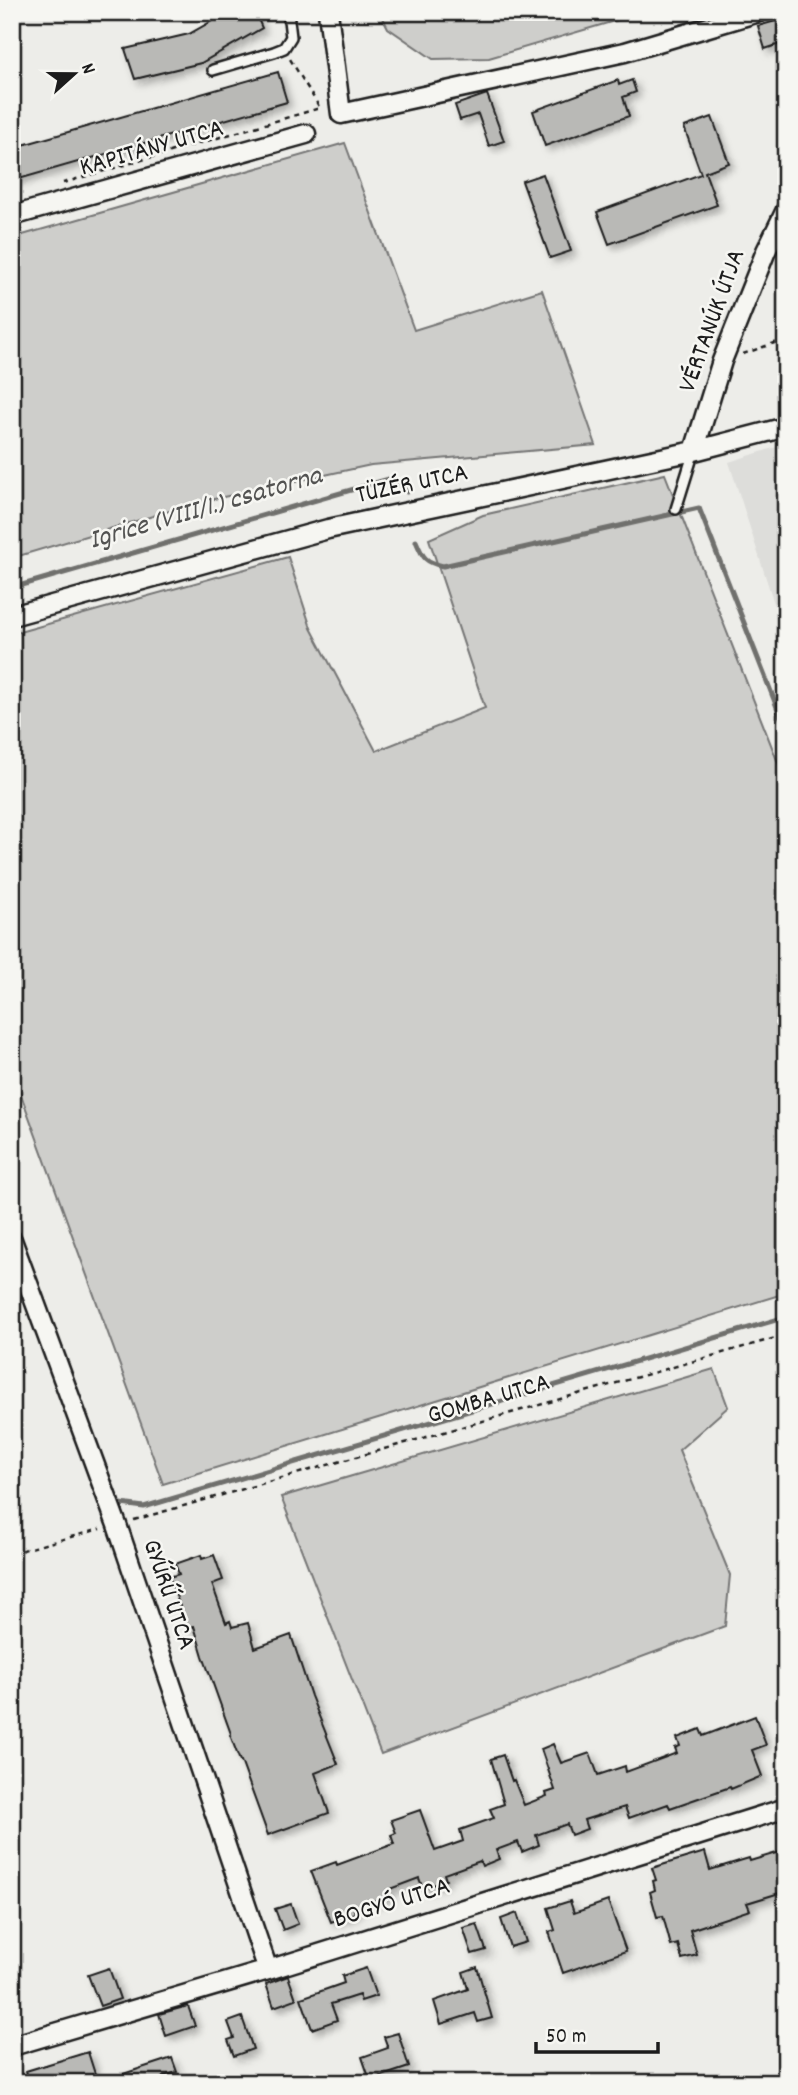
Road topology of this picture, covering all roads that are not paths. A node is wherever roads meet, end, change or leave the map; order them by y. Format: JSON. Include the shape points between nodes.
{"nodes":[{"id":1,"x":288,"y":12,"type":"edge"},
{"id":2,"x":328,"y":12,"type":"edge"},
{"id":3,"x":759,"y":12,"type":"edge"},
{"id":4,"x":213,"y":70,"type":"dead end"},
{"id":5,"x":306,"y":134,"type":"dead end"},
{"id":6,"x":786,"y":210,"type":"edge"},
{"id":7,"x":12,"y":216,"type":"edge"},
{"id":8,"x":786,"y":427,"type":"edge"},
{"id":9,"x":694,"y":451,"type":"junction"},
{"id":10,"x":676,"y":509,"type":"dead end"},
{"id":11,"x":12,"y":616,"type":"edge"},
{"id":12,"x":12,"y":1240,"type":"edge"},
{"id":13,"x":786,"y":1808,"type":"edge"},
{"id":14,"x":268,"y":1970,"type":"junction"},
{"id":15,"x":12,"y":2046,"type":"edge"}],
"edges":[{"from":1,"to":4,"type":"lane","via":[[291,37],[284,48]]},
{"from":2,"to":3,"type":"street","via":[[341,114],[625,52]]},
{"from":5,"to":7,"type":"street","name":"KAPITÁNY UTCA"},
{"from":6,"to":9,"type":"street","name":"VÉRTANÚK ÚTJA","via":[[722,361]]},
{"from":8,"to":9,"type":"street","name":"TÜZÉR UTCA"},
{"from":9,"to":10,"type":"lane"},
{"from":9,"to":11,"type":"street","name":"TÜZÉR UTCA","via":[[328,529]]},
{"from":12,"to":14,"type":"street","name":"GYŰRŰ UTCA","via":[[117,1525]]},
{"from":13,"to":14,"type":"street","name":"BOGYÓ UTCA"},
{"from":14,"to":15,"type":"street","name":"BOGYÓ UTCA"}]}
